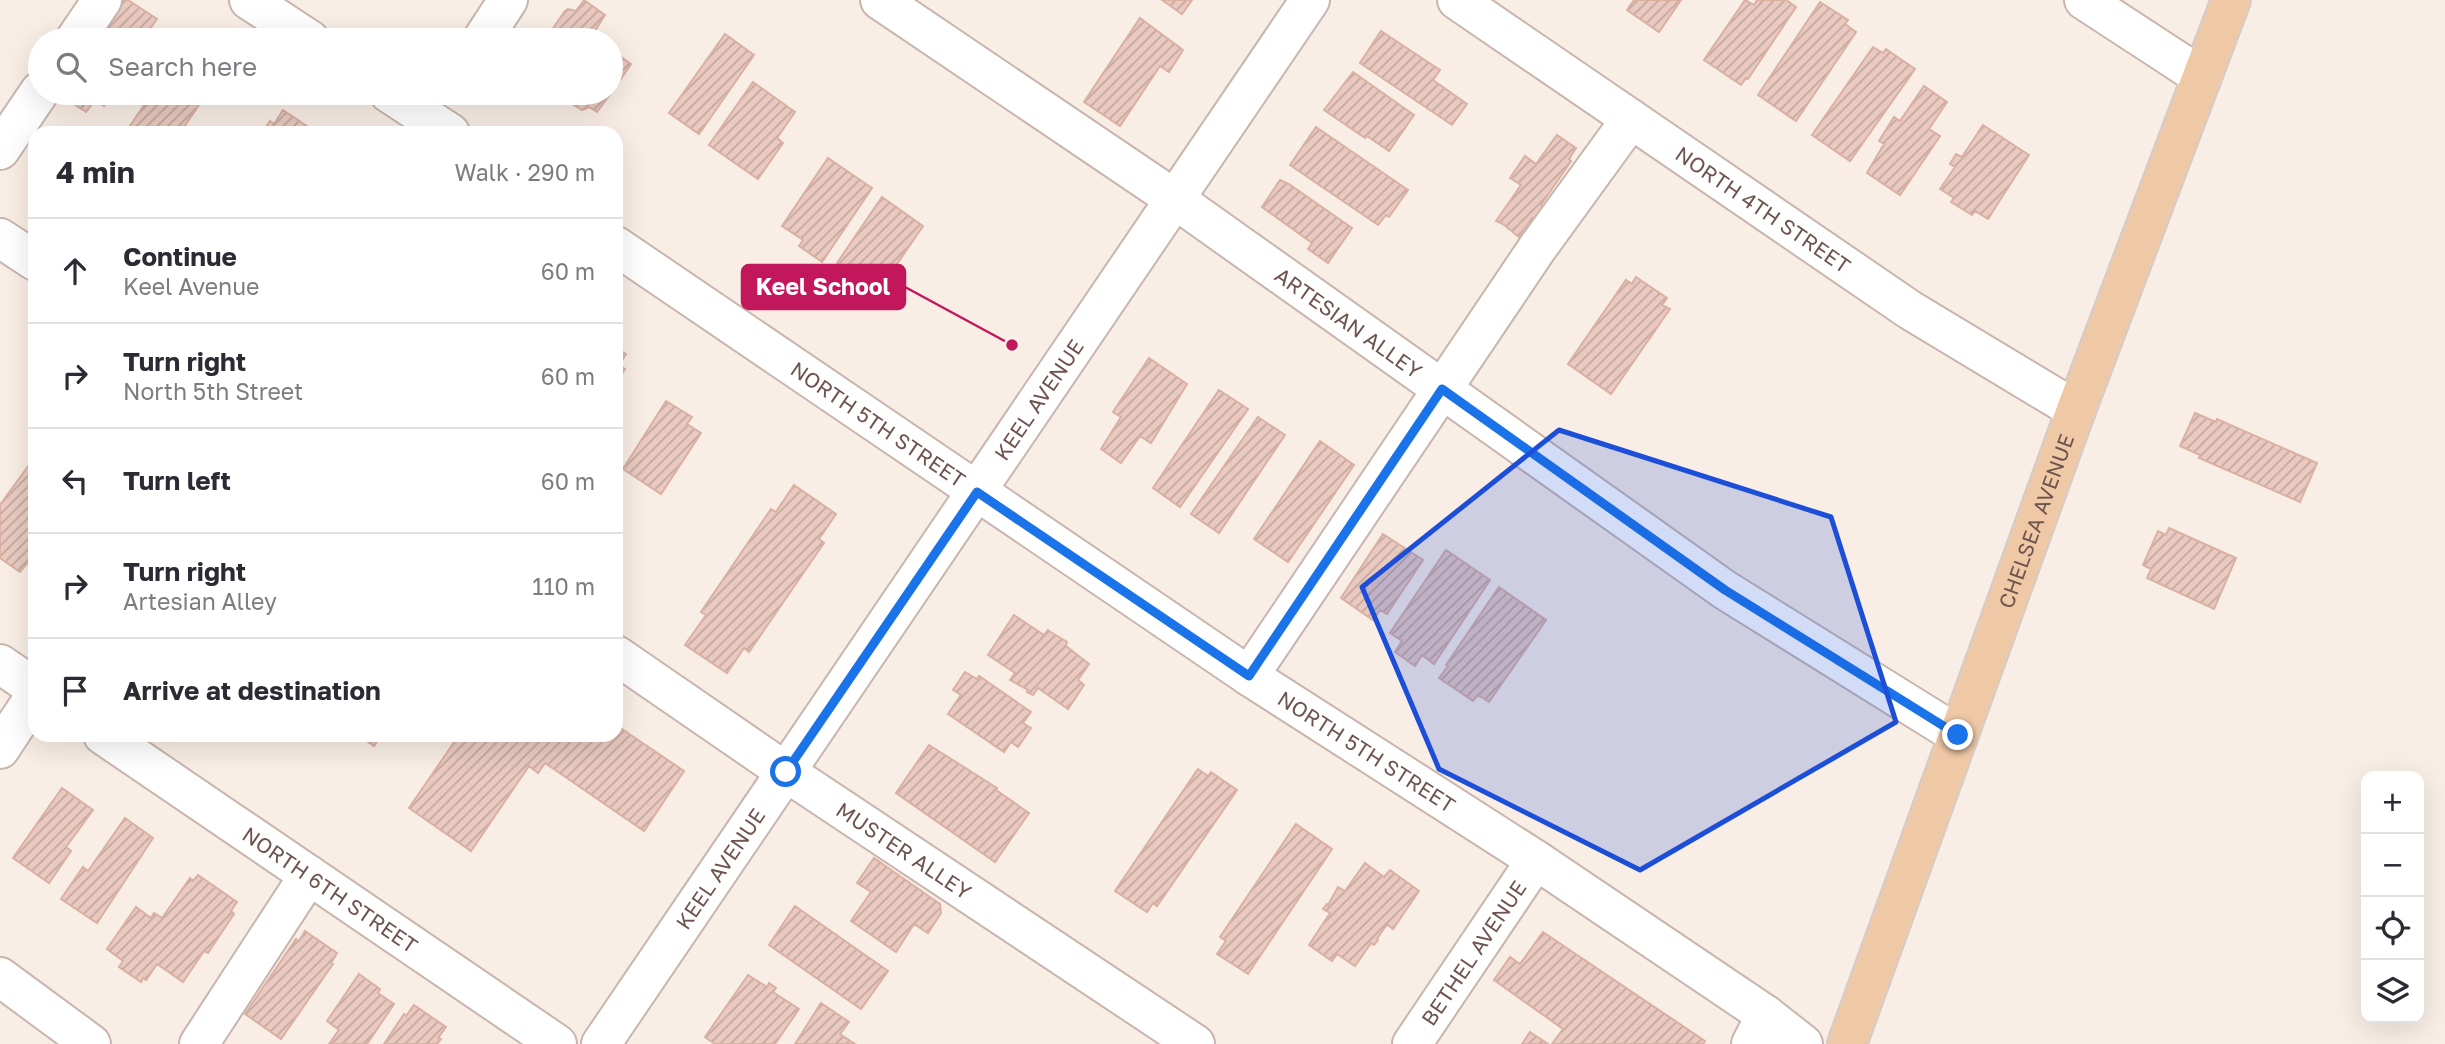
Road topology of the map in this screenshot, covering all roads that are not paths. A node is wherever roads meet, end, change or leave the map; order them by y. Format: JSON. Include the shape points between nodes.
{"nodes":[{"id":1,"x":102,"y":0,"type":"edge"},
{"id":2,"x":249,"y":0,"type":"edge"},
{"id":3,"x":508,"y":0,"type":"edge"},
{"id":4,"x":880,"y":0,"type":"edge"},
{"id":5,"x":1310,"y":0,"type":"edge"},
{"id":6,"x":1457,"y":0,"type":"edge"},
{"id":7,"x":2084,"y":0,"type":"edge"},
{"id":8,"x":2231,"y":0,"type":"edge"},
{"id":9,"x":83,"y":28,"type":"edge"},
{"id":10,"x":292,"y":28,"type":"edge"},
{"id":11,"x":490,"y":28,"type":"edge"},
{"id":12,"x":2202,"y":77,"type":"junction"},
{"id":13,"x":31,"y":105,"type":"edge"},
{"id":14,"x":411,"y":105,"type":"edge"},
{"id":15,"x":436,"y":119,"type":"edge"},
{"id":16,"x":1631,"y":119,"type":"junction"},
{"id":17,"x":0,"y":150,"type":"edge"},
{"id":18,"x":1176,"y":200,"type":"junction"},
{"id":19,"x":0,"y":238,"type":"edge"},
{"id":20,"x":623,"y":251,"type":"edge"},
{"id":21,"x":28,"y":256,"type":"edge"},
{"id":22,"x":1442,"y":389,"type":"junction"},
{"id":23,"x":2076,"y":410,"type":"junction"},
{"id":24,"x":977,"y":492,"type":"junction"},
{"id":25,"x":623,"y":660,"type":"edge"},
{"id":26,"x":0,"y":664,"type":"edge"},
{"id":27,"x":1249,"y":676,"type":"junction"},
{"id":28,"x":28,"y":683,"type":"edge"},
{"id":29,"x":28,"y":707,"type":"edge"},
{"id":30,"x":1958,"y":735,"type":"junction"},
{"id":31,"x":113,"y":742,"type":"edge"},
{"id":32,"x":0,"y":749,"type":"edge"},
{"id":33,"x":786,"y":772,"type":"junction"},
{"id":34,"x":1536,"y":860,"type":"junction"},
{"id":35,"x":309,"y":875,"type":"junction"},
{"id":36,"x":0,"y":977,"type":"edge"},
{"id":37,"x":1758,"y":1029,"type":"edge"},
{"id":38,"x":91,"y":1044,"type":"edge"},
{"id":39,"x":199,"y":1044,"type":"edge"},
{"id":40,"x":557,"y":1044,"type":"edge"},
{"id":41,"x":601,"y":1044,"type":"edge"},
{"id":42,"x":1195,"y":1044,"type":"edge"},
{"id":43,"x":1412,"y":1044,"type":"edge"},
{"id":44,"x":1804,"y":1044,"type":"edge"},
{"id":45,"x":1847,"y":1044,"type":"edge"}],
"edges":[{"from":1,"to":9,"type":"street"},
{"from":2,"to":10,"type":"street"},
{"from":3,"to":11,"type":"street"},
{"from":4,"to":18,"type":"street","name":"ARTESIAN ALLEY"},
{"from":5,"to":18,"type":"street","name":"KEEL AVENUE"},
{"from":6,"to":16,"type":"street","name":"NORTH 4TH STREET"},
{"from":7,"to":12,"type":"street"},
{"from":8,"to":12,"type":"main road","name":"CHELSEA AVENUE"},
{"from":12,"to":23,"type":"main road","name":"CHELSEA AVENUE"},
{"from":13,"to":17,"type":"street"},
{"from":14,"to":15,"type":"street"},
{"from":16,"to":22,"type":"street"},
{"from":16,"to":23,"type":"street","name":"NORTH 4TH STREET","via":[[1910,310]]},
{"from":18,"to":22,"type":"street","name":"ARTESIAN ALLEY"},
{"from":18,"to":24,"type":"street","name":"KEEL AVENUE"},
{"from":19,"to":21,"type":"street"},
{"from":20,"to":24,"type":"street","name":"NORTH 5TH STREET"},
{"from":22,"to":27,"type":"street"},
{"from":22,"to":30,"type":"street","name":"ARTESIAN ALLEY","via":[[1725,590]]},
{"from":23,"to":30,"type":"main road","name":"CHELSEA AVENUE"},
{"from":24,"to":27,"type":"street","name":"NORTH 5TH STREET"},
{"from":24,"to":33,"type":"street","name":"KEEL AVENUE"},
{"from":25,"to":33,"type":"street","name":"MUSTER ALLEY"},
{"from":26,"to":28,"type":"street"},
{"from":27,"to":34,"type":"street","name":"NORTH 5TH STREET"},
{"from":29,"to":32,"type":"street"},
{"from":30,"to":45,"type":"main road","name":"CHELSEA AVENUE"},
{"from":31,"to":35,"type":"street","name":"NORTH 6TH STREET"},
{"from":33,"to":41,"type":"street","name":"KEEL AVENUE"},
{"from":33,"to":42,"type":"street","name":"MUSTER ALLEY"},
{"from":34,"to":37,"type":"street","name":"NORTH 5TH STREET"},
{"from":34,"to":43,"type":"street","name":"BETHEL AVENUE"},
{"from":35,"to":39,"type":"street"},
{"from":35,"to":40,"type":"street","name":"NORTH 6TH STREET"},
{"from":36,"to":38,"type":"street"},
{"from":37,"to":44,"type":"street","name":"NORTH 5TH STREET"}]}
